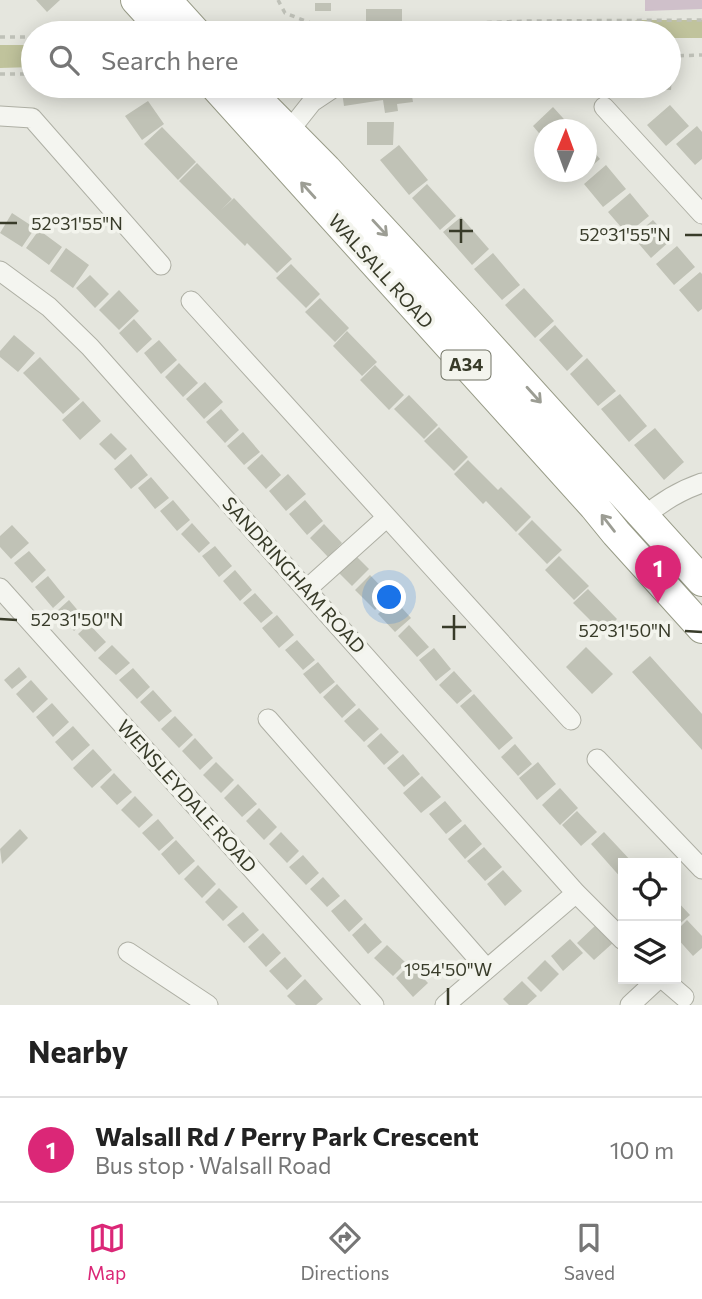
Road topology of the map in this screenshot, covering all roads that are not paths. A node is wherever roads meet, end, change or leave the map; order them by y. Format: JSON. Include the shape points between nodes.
{"nodes":[{"id":1,"x":240,"y":98,"type":"edge"},
{"id":2,"x":244,"y":98,"type":"edge"},
{"id":3,"x":318,"y":98,"type":"edge"},
{"id":4,"x":604,"y":107,"type":"dead end"},
{"id":5,"x":0,"y":116,"type":"edge"},
{"id":6,"x":289,"y":131,"type":"junction"},
{"id":7,"x":702,"y":214,"type":"edge"},
{"id":8,"x":161,"y":265,"type":"dead end"},
{"id":9,"x":0,"y":271,"type":"edge"},
{"id":10,"x":191,"y":301,"type":"dead end"},
{"id":11,"x":702,"y":483,"type":"edge"},
{"id":12,"x":644,"y":517,"type":"junction"},
{"id":13,"x":386,"y":518,"type":"junction"},
{"id":14,"x":702,"y":581,"type":"edge"},
{"id":15,"x":0,"y":588,"type":"edge"},
{"id":16,"x":307,"y":589,"type":"junction"},
{"id":17,"x":7,"y":609,"type":"edge"},
{"id":18,"x":702,"y":628,"type":"edge"},
{"id":19,"x":268,"y":719,"type":"dead end"},
{"id":20,"x":571,"y":720,"type":"dead end"},
{"id":21,"x":597,"y":759,"type":"dead end"},
{"id":22,"x":702,"y":869,"type":"edge"},
{"id":23,"x":576,"y":893,"type":"junction"},
{"id":24,"x":618,"y":935,"type":"edge"},
{"id":25,"x":128,"y":952,"type":"dead end"},
{"id":26,"x":487,"y":969,"type":"junction"},
{"id":27,"x":655,"y":984,"type":"edge"},
{"id":28,"x":667,"y":984,"type":"edge"},
{"id":29,"x":684,"y":997,"type":"dead end"},
{"id":30,"x":208,"y":1005,"type":"edge"},
{"id":31,"x":374,"y":1005,"type":"edge"},
{"id":32,"x":445,"y":1005,"type":"edge"},
{"id":33,"x":630,"y":1005,"type":"edge"}],
"edges":[{"from":18,"to":1,"type":"highway","name":"WALSALL ROAD","number":"A34","one_way":true},
{"from":2,"to":6,"type":"highway","name":"WALSALL ROAD","number":"A34"},
{"from":3,"to":6,"type":"street"},
{"from":4,"to":7,"type":"street"},
{"from":5,"to":8,"type":"street","via":[[32,118]]},
{"from":6,"to":12,"type":"highway","name":"WALSALL ROAD","number":"A34","one_way":true},
{"from":9,"to":16,"type":"street","name":"SANDRINGHAM ROAD","via":[[49,307],[90,347]]},
{"from":10,"to":13,"type":"street"},
{"from":11,"to":12,"type":"street","via":[[679,491]]},
{"from":12,"to":14,"type":"highway","name":"WALSALL ROAD","number":"A34"},
{"from":13,"to":16,"type":"street"},
{"from":13,"to":20,"type":"street"},
{"from":15,"to":17,"type":"street","name":"WENSLEYDALE ROAD"},
{"from":16,"to":23,"type":"street","name":"SANDRINGHAM ROAD"},
{"from":17,"to":31,"type":"street","name":"WENSLEYDALE ROAD"},
{"from":19,"to":26,"type":"street"},
{"from":21,"to":22,"type":"street"},
{"from":23,"to":24,"type":"street","name":"SANDRINGHAM ROAD"},
{"from":23,"to":26,"type":"street"},
{"from":25,"to":30,"type":"street"},
{"from":26,"to":32,"type":"street"},
{"from":27,"to":33,"type":"street"},
{"from":28,"to":29,"type":"street"}]}
